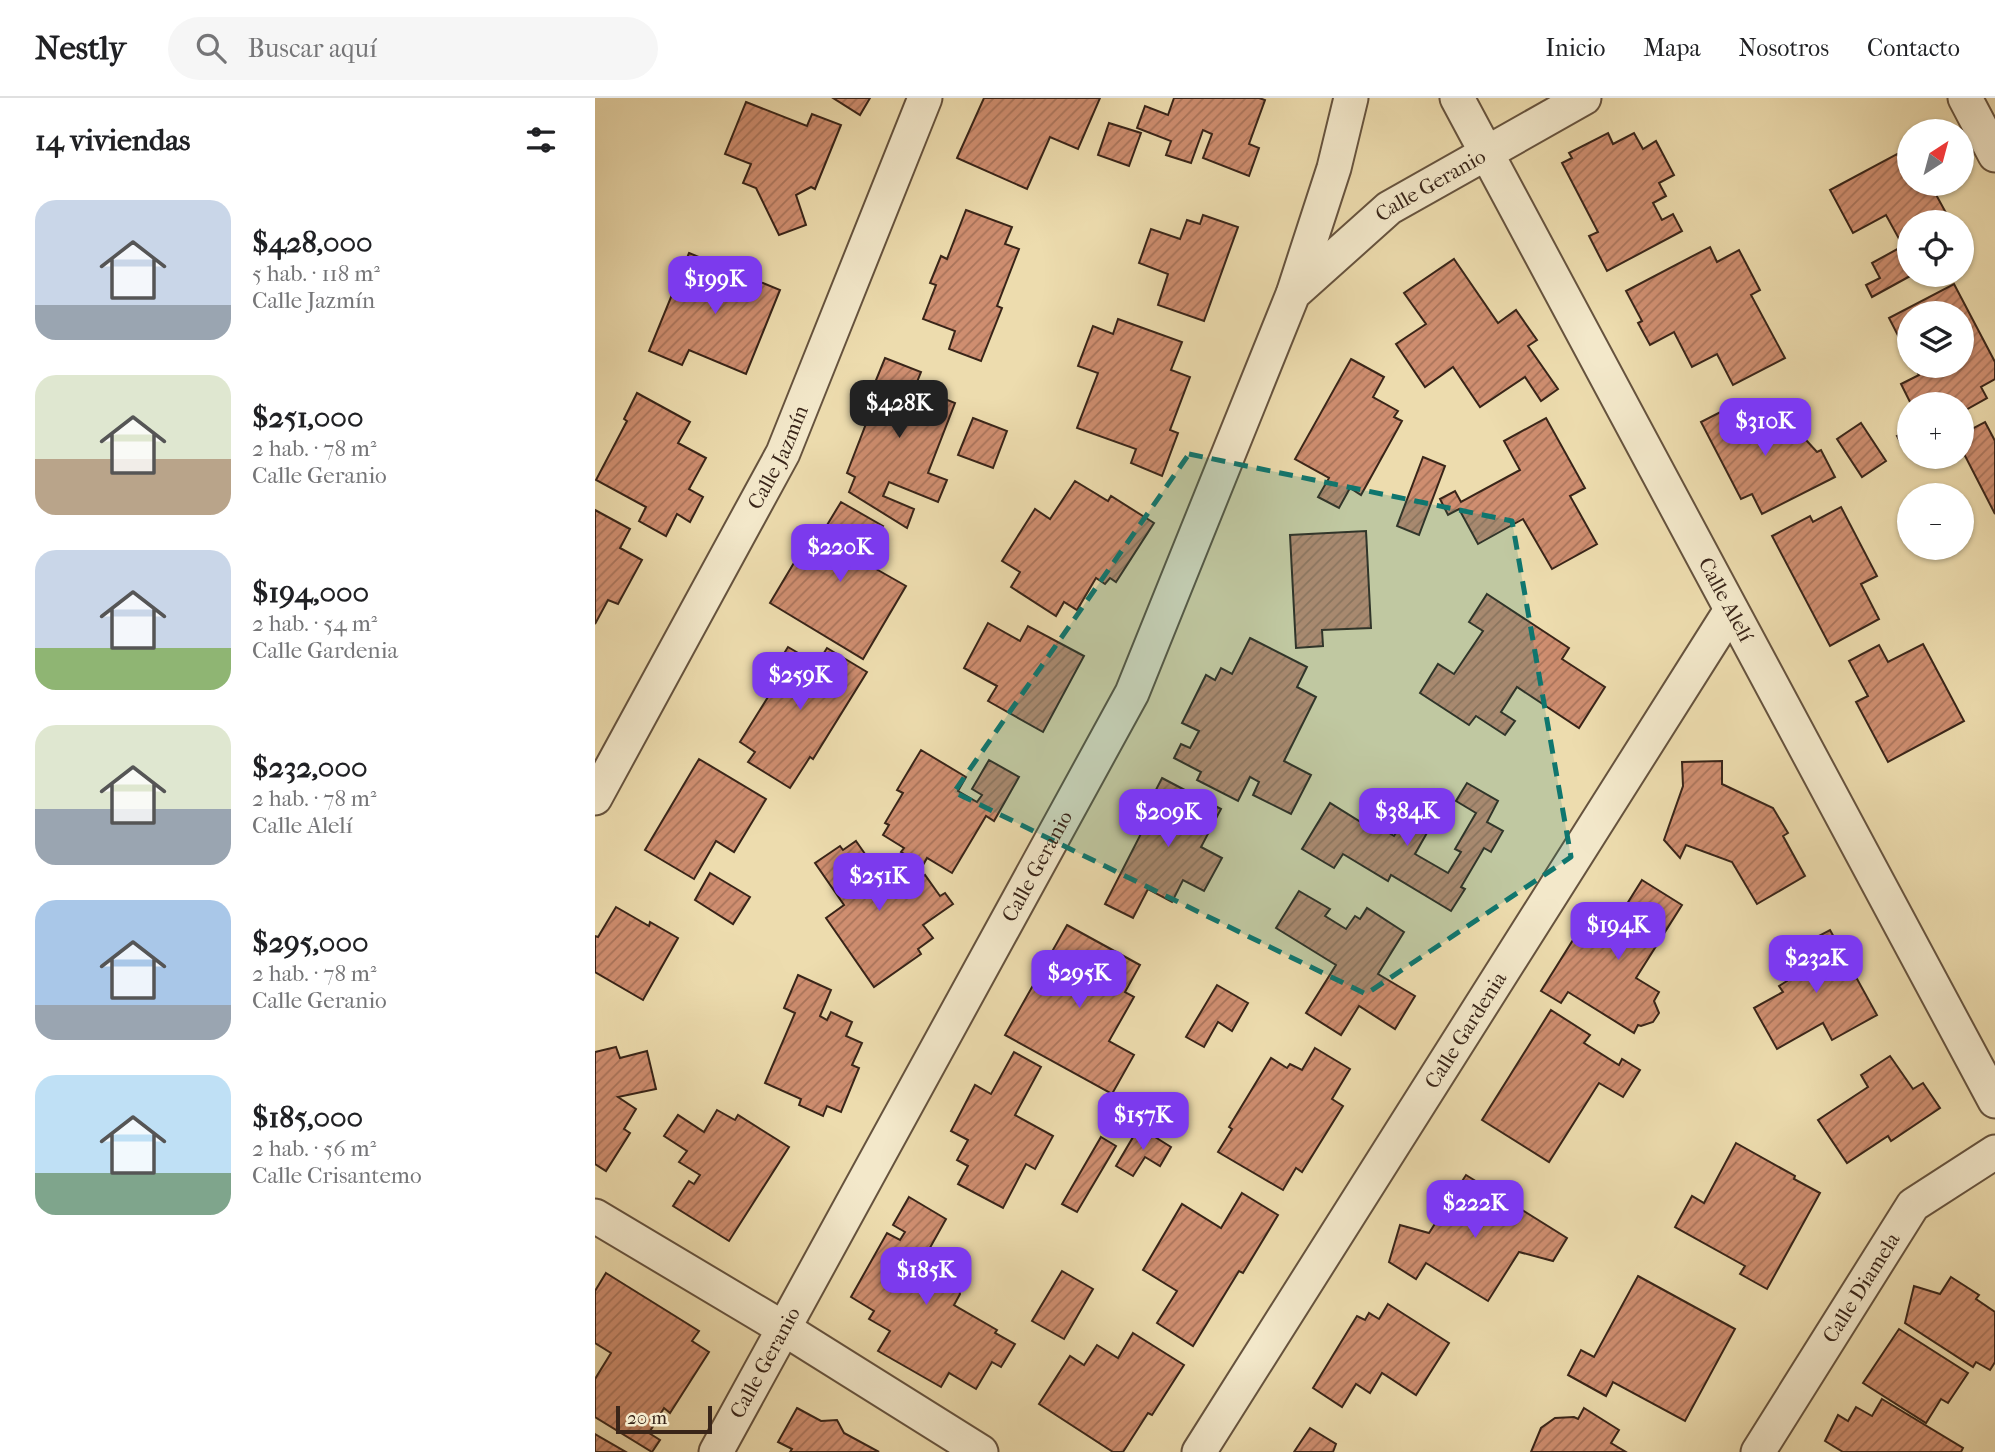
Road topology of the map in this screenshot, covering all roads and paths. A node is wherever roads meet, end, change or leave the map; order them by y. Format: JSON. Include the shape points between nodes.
{"nodes":[{"id":1,"x":925,"y":98,"type":"edge"},
{"id":2,"x":1351,"y":98,"type":"edge"},
{"id":3,"x":1457,"y":98,"type":"edge"},
{"id":4,"x":1584,"y":98,"type":"edge"},
{"id":5,"x":1965,"y":98,"type":"edge"},
{"id":6,"x":1486,"y":152,"type":"junction"},
{"id":7,"x":1995,"y":155,"type":"edge"},
{"id":8,"x":1293,"y":293,"type":"junction"},
{"id":9,"x":1731,"y":610,"type":"junction"},
{"id":10,"x":595,"y":798,"type":"edge"},
{"id":11,"x":1995,"y":1101,"type":"edge"},
{"id":12,"x":1995,"y":1152,"type":"edge"},
{"id":13,"x":595,"y":1216,"type":"edge"},
{"id":14,"x":783,"y":1328,"type":"junction"},
{"id":15,"x":716,"y":1452,"type":"edge"},
{"id":16,"x":981,"y":1452,"type":"edge"},
{"id":17,"x":1199,"y":1452,"type":"edge"},
{"id":18,"x":1758,"y":1452,"type":"edge"}],
"edges":[{"from":1,"to":10,"type":"street","name":"Calle Jazmín","via":[[783,453]]},
{"from":2,"to":8,"type":"street","name":"Calle Geranio","via":[[1334,168]]},
{"from":3,"to":6,"type":"street","name":"Calle Alelí"},
{"from":4,"to":6,"type":"street","name":"Calle Geranio"},
{"from":5,"to":7,"type":"street"},
{"from":6,"to":8,"type":"street","name":"Calle Geranio","via":[[1389,208]]},
{"from":6,"to":9,"type":"street","name":"Calle Alelí"},
{"from":8,"to":14,"type":"street","name":"Calle Geranio","via":[[1132,693]]},
{"from":9,"to":11,"type":"street","name":"Calle Alelí"},
{"from":9,"to":17,"type":"street","name":"Calle Gardenia"},
{"from":12,"to":18,"type":"street","name":"Calle Diamela","via":[[1913,1205]]},
{"from":13,"to":14,"type":"street"},
{"from":14,"to":15,"type":"street","name":"Calle Geranio"},
{"from":14,"to":16,"type":"street"}]}
